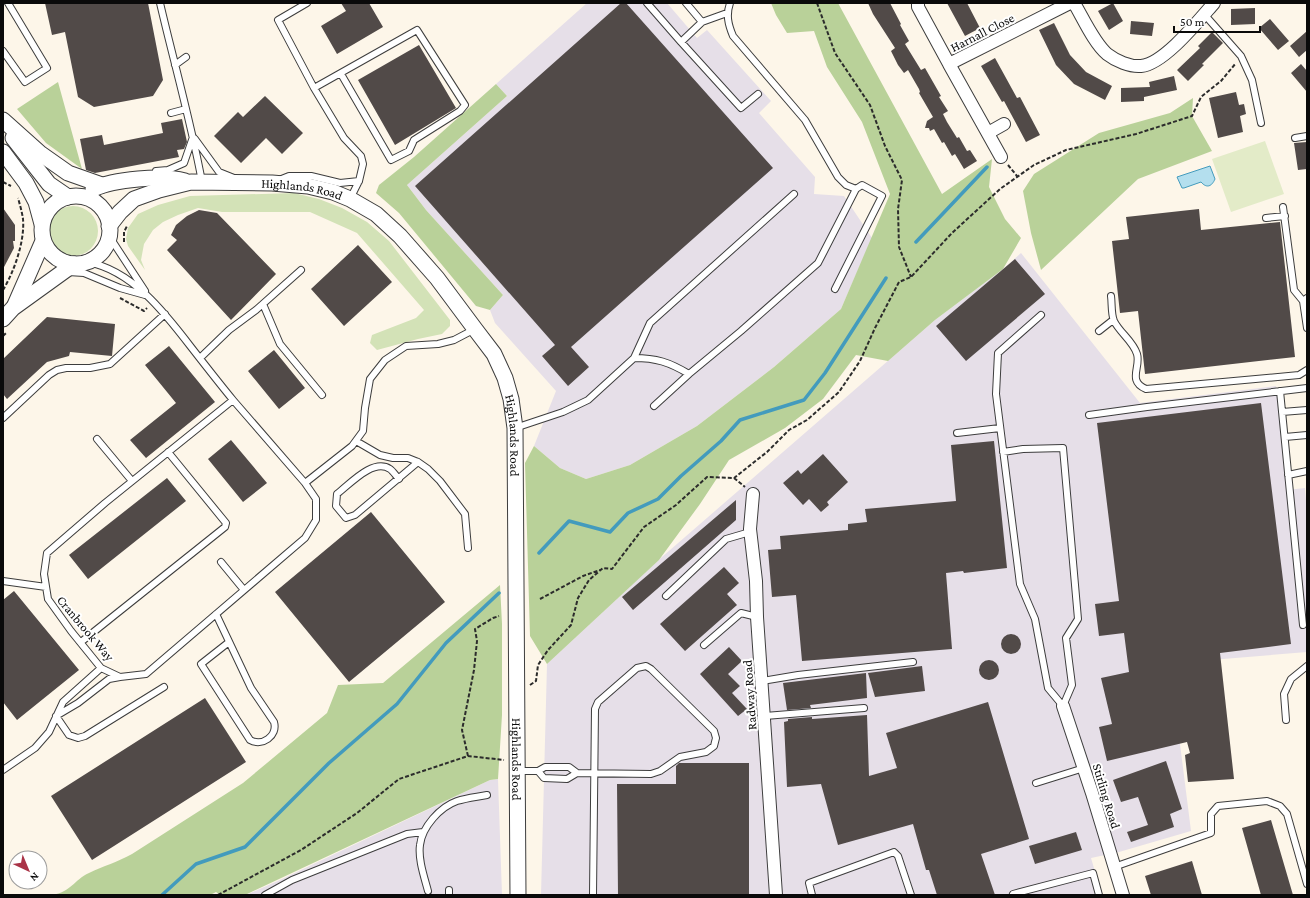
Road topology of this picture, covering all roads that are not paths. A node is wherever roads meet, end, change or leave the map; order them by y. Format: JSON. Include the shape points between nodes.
{"nodes":[{"id":1,"x":8,"y":3,"type":"edge"},
{"id":2,"x":160,"y":3,"type":"edge"},
{"id":3,"x":307,"y":3,"type":"edge"},
{"id":4,"x":647,"y":3,"type":"edge"},
{"id":5,"x":686,"y":3,"type":"edge"},
{"id":6,"x":730,"y":3,"type":"edge"},
{"id":7,"x":918,"y":3,"type":"edge"},
{"id":8,"x":1070,"y":3,"type":"edge"},
{"id":9,"x":1074,"y":3,"type":"edge"},
{"id":10,"x":1214,"y":3,"type":"edge"},
{"id":11,"x":727,"y":13,"type":"junction"},
{"id":12,"x":1204,"y":14,"type":"junction"},
{"id":13,"x":702,"y":22,"type":"junction"},
{"id":14,"x":681,"y":42,"type":"junction"},
{"id":15,"x":3,"y":52,"type":"edge"},
{"id":16,"x":186,"y":57,"type":"dead end"},
{"id":17,"x":949,"y":64,"type":"junction"},
{"id":18,"x":175,"y":65,"type":"junction"},
{"id":19,"x":341,"y":74,"type":"junction"},
{"id":20,"x":314,"y":88,"type":"junction"},
{"id":21,"x":758,"y":94,"type":"dead end"},
{"id":22,"x":186,"y":109,"type":"junction"},
{"id":23,"x":171,"y":113,"type":"dead end"},
{"id":24,"x":3,"y":120,"type":"edge"},
{"id":25,"x":1261,"y":123,"type":"dead end"},
{"id":26,"x":1004,"y":124,"type":"dead end"},
{"id":27,"x":3,"y":126,"type":"edge"},
{"id":28,"x":988,"y":133,"type":"junction"},
{"id":29,"x":193,"y":136,"type":"junction"},
{"id":30,"x":1307,"y":136,"type":"edge"},
{"id":31,"x":1295,"y":138,"type":"dead end"},
{"id":32,"x":3,"y":152,"type":"edge"},
{"id":33,"x":1001,"y":156,"type":"dead end"},
{"id":34,"x":132,"y":180,"type":"junction"},
{"id":35,"x":359,"y":181,"type":"junction"},
{"id":36,"x":197,"y":182,"type":"junction"},
{"id":37,"x":272,"y":183,"type":"junction"},
{"id":38,"x":249,"y":184,"type":"junction"},
{"id":39,"x":102,"y":185,"type":"junction"},
{"id":40,"x":856,"y":189,"type":"junction"},
{"id":41,"x":794,"y":194,"type":"dead end"},
{"id":42,"x":73,"y":197,"type":"junction"},
{"id":43,"x":350,"y":199,"type":"junction"},
{"id":44,"x":1283,"y":207,"type":"dead end"},
{"id":45,"x":1285,"y":216,"type":"junction"},
{"id":46,"x":1266,"y":218,"type":"dead end"},
{"id":47,"x":42,"y":224,"type":"junction"},
{"id":48,"x":109,"y":231,"type":"junction"},
{"id":49,"x":43,"y":240,"type":"junction"},
{"id":50,"x":74,"y":266,"type":"junction"},
{"id":51,"x":301,"y":270,"type":"dead end"},
{"id":52,"x":835,"y":289,"type":"dead end"},
{"id":53,"x":148,"y":296,"type":"junction"},
{"id":54,"x":1111,"y":296,"type":"dead end"},
{"id":55,"x":1305,"y":300,"type":"edge"},
{"id":56,"x":263,"y":304,"type":"junction"},
{"id":57,"x":6,"y":314,"type":"edge"},
{"id":58,"x":165,"y":314,"type":"junction"},
{"id":59,"x":1040,"y":314,"type":"dead end"},
{"id":60,"x":1113,"y":320,"type":"junction"},
{"id":61,"x":1307,"y":328,"type":"edge"},
{"id":62,"x":476,"y":329,"type":"junction"},
{"id":63,"x":1099,"y":331,"type":"dead end"},
{"id":64,"x":200,"y":358,"type":"junction"},
{"id":65,"x":634,"y":358,"type":"junction"},
{"id":66,"x":1307,"y":370,"type":"edge"},
{"id":67,"x":689,"y":374,"type":"junction"},
{"id":68,"x":1307,"y":388,"type":"edge"},
{"id":69,"x":1280,"y":391,"type":"junction"},
{"id":70,"x":322,"y":395,"type":"dead end"},
{"id":71,"x":233,"y":400,"type":"junction"},
{"id":72,"x":654,"y":406,"type":"dead end"},
{"id":73,"x":1307,"y":410,"type":"edge"},
{"id":74,"x":1282,"y":412,"type":"junction"},
{"id":75,"x":1089,"y":415,"type":"dead end"},
{"id":76,"x":3,"y":418,"type":"edge"},
{"id":77,"x":515,"y":428,"type":"junction"},
{"id":78,"x":1000,"y":428,"type":"junction"},
{"id":79,"x":957,"y":433,"type":"dead end"},
{"id":80,"x":1307,"y":435,"type":"edge"},
{"id":81,"x":1285,"y":438,"type":"junction"},
{"id":82,"x":97,"y":439,"type":"dead end"},
{"id":83,"x":356,"y":441,"type":"junction"},
{"id":84,"x":168,"y":452,"type":"junction"},
{"id":85,"x":1004,"y":452,"type":"junction"},
{"id":86,"x":418,"y":462,"type":"junction"},
{"id":87,"x":1307,"y":472,"type":"edge"},
{"id":88,"x":1288,"y":475,"type":"junction"},
{"id":89,"x":399,"y":478,"type":"junction"},
{"id":90,"x":132,"y":481,"type":"junction"},
{"id":91,"x":305,"y":483,"type":"junction"},
{"id":92,"x":753,"y":494,"type":"dead end"},
{"id":93,"x":750,"y":532,"type":"junction"},
{"id":94,"x":468,"y":548,"type":"dead end"},
{"id":95,"x":221,"y":562,"type":"dead end"},
{"id":96,"x":3,"y":581,"type":"edge"},
{"id":97,"x":46,"y":586,"type":"junction"},
{"id":98,"x":244,"y":590,"type":"junction"},
{"id":99,"x":666,"y":596,"type":"dead end"},
{"id":100,"x":216,"y":614,"type":"junction"},
{"id":101,"x":757,"y":617,"type":"junction"},
{"id":102,"x":1303,"y":625,"type":"dead end"},
{"id":103,"x":81,"y":642,"type":"junction"},
{"id":104,"x":229,"y":642,"type":"junction"},
{"id":105,"x":704,"y":645,"type":"dead end"},
{"id":106,"x":913,"y":662,"type":"dead end"},
{"id":107,"x":1307,"y":666,"type":"edge"},
{"id":108,"x":101,"y":668,"type":"junction"},
{"id":109,"x":120,"y":677,"type":"junction"},
{"id":110,"x":762,"y":681,"type":"junction"},
{"id":111,"x":164,"y":688,"type":"dead end"},
{"id":112,"x":1063,"y":706,"type":"junction"},
{"id":113,"x":864,"y":708,"type":"dead end"},
{"id":114,"x":56,"y":716,"type":"junction"},
{"id":115,"x":764,"y":716,"type":"junction"},
{"id":116,"x":1286,"y":720,"type":"dead end"},
{"id":117,"x":517,"y":766,"type":"junction"},
{"id":118,"x":1084,"y":768,"type":"junction"},
{"id":119,"x":3,"y":770,"type":"edge"},
{"id":120,"x":538,"y":771,"type":"junction"},
{"id":121,"x":577,"y":773,"type":"junction"},
{"id":122,"x":594,"y":774,"type":"junction"},
{"id":123,"x":1036,"y":783,"type":"dead end"},
{"id":124,"x":488,"y":795,"type":"dead end"},
{"id":125,"x":423,"y":832,"type":"junction"},
{"id":126,"x":1114,"y":868,"type":"junction"},
{"id":127,"x":1307,"y":884,"type":"edge"},
{"id":128,"x":428,"y":891,"type":"dead end"},
{"id":129,"x":265,"y":895,"type":"edge"},
{"id":130,"x":518,"y":895,"type":"edge"},
{"id":131,"x":593,"y":895,"type":"edge"},
{"id":132,"x":776,"y":895,"type":"edge"},
{"id":133,"x":812,"y":895,"type":"edge"},
{"id":134,"x":911,"y":895,"type":"edge"},
{"id":135,"x":1014,"y":895,"type":"edge"},
{"id":136,"x":1099,"y":895,"type":"edge"},
{"id":137,"x":1123,"y":895,"type":"edge"}],
"edges":[{"from":1,"to":15,"type":"lane","via":[[47,68],[25,82]]},
{"from":2,"to":18,"type":"lane"},
{"from":3,"to":20,"type":"lane","via":[[278,20]]},
{"from":4,"to":14,"type":"lane"},
{"from":5,"to":13,"type":"lane"},
{"from":6,"to":11,"type":"lane"},
{"from":7,"to":17,"type":"street","name":"Harnall Close"},
{"from":8,"to":17,"type":"street","name":"Harnall Close"},
{"from":9,"to":12,"type":"street","via":[[1107,54],[1122,63],[1142,66],[1158,60]]},
{"from":10,"to":12,"type":"street"},
{"from":11,"to":13,"type":"lane"},
{"from":11,"to":40,"type":"lane","via":[[732,36],[805,120],[838,177],[846,185]]},
{"from":12,"to":25,"type":"lane","via":[[1241,56],[1252,80]]},
{"from":13,"to":14,"type":"lane"},
{"from":14,"to":21,"type":"lane","via":[[741,108]]},
{"from":16,"to":18,"type":"lane"},
{"from":17,"to":28,"type":"street","name":"Harnall Close"},
{"from":18,"to":22,"type":"lane"},
{"from":19,"to":19,"type":"lane","via":[[417,30],[465,105],[460,111],[414,140],[409,151],[391,160]]},
{"from":19,"to":20,"type":"lane"},
{"from":20,"to":35,"type":"lane","via":[[344,138],[361,156],[363,164]]},
{"from":22,"to":23,"type":"lane"},
{"from":22,"to":29,"type":"lane"},
{"from":24,"to":39,"type":"street","via":[[41,154],[68,172]]},
{"from":26,"to":28,"type":"street"},
{"from":27,"to":42,"type":"street","via":[[49,184]]},
{"from":28,"to":33,"type":"street","name":"Harnall Close"},
{"from":29,"to":34,"type":"lane","via":[[184,164],[168,170],[138,174]]},
{"from":29,"to":36,"type":"lane"},
{"from":29,"to":38,"type":"lane","via":[[219,172]]},
{"from":30,"to":31,"type":"lane"},
{"from":32,"to":47,"type":"street","via":[[36,202]]},
{"from":34,"to":36,"type":"street","name":"Highlands Road","via":[[149,177]]},
{"from":34,"to":39,"type":"street","name":"Highlands Road"},
{"from":35,"to":37,"type":"lane","via":[[340,183],[311,176],[289,176]]},
{"from":35,"to":43,"type":"lane"},
{"from":36,"to":38,"type":"street","name":"Highlands Road"},
{"from":36,"to":48,"type":"street","name":"Highlands Road","via":[[158,190],[134,200],[120,212]]},
{"from":37,"to":38,"type":"street","name":"Highlands Road"},
{"from":37,"to":43,"type":"street","name":"Highlands Road","via":[[308,186]]},
{"from":39,"to":42,"type":"street","name":"Highlands Road"},
{"from":40,"to":52,"type":"lane","via":[[862,185],[882,196]]},
{"from":40,"to":67,"type":"lane","via":[[818,263]]},
{"from":41,"to":65,"type":"lane","via":[[650,323]]},
{"from":42,"to":47,"type":"street","via":[[59,201],[51,207]]},
{"from":42,"to":48,"type":"street","via":[[87,198],[95,202],[107,217]]},
{"from":43,"to":62,"type":"street","name":"Highlands Road","via":[[376,214],[400,236],[437,278]]},
{"from":44,"to":45,"type":"lane"},
{"from":45,"to":46,"type":"lane"},
{"from":45,"to":55,"type":"lane","via":[[1294,290]]},
{"from":47,"to":49,"type":"street"},
{"from":48,"to":50,"type":"street","via":[[101,252],[95,258]]},
{"from":48,"to":53,"type":"lane"},
{"from":49,"to":50,"type":"street","via":[[55,257]]},
{"from":49,"to":57,"type":"street"},
{"from":50,"to":53,"type":"lane","via":[[84,273],[120,288]]},
{"from":50,"to":53,"type":"lane","via":[[98,264],[115,272]]},
{"from":50,"to":57,"type":"street"},
{"from":51,"to":56,"type":"lane"},
{"from":53,"to":58,"type":"lane","name":"Cranbrook Way"},
{"from":54,"to":60,"type":"lane"},
{"from":55,"to":61,"type":"lane"},
{"from":56,"to":64,"type":"lane","via":[[229,330]]},
{"from":56,"to":70,"type":"lane","via":[[280,344]]},
{"from":58,"to":64,"type":"lane","name":"Cranbrook Way"},
{"from":58,"to":76,"type":"lane","via":[[110,364],[57,370]]},
{"from":59,"to":78,"type":"lane","via":[[998,353],[996,394]]},
{"from":60,"to":63,"type":"lane"},
{"from":60,"to":66,"type":"lane","via":[[1136,352],[1136,381],[1146,390],[1299,375]]},
{"from":62,"to":77,"type":"street","name":"Highlands Road","via":[[494,354],[505,378]]},
{"from":62,"to":83,"type":"lane","via":[[454,340],[438,344],[406,346],[385,360],[370,379],[363,431]]},
{"from":64,"to":71,"type":"lane","name":"Cranbrook Way"},
{"from":65,"to":67,"type":"lane","via":[[650,358],[675,366]]},
{"from":65,"to":77,"type":"lane","via":[[588,400],[563,412]]},
{"from":67,"to":72,"type":"lane"},
{"from":68,"to":69,"type":"lane"},
{"from":69,"to":74,"type":"lane"},
{"from":69,"to":75,"type":"lane"},
{"from":71,"to":84,"type":"lane","name":"Cranbrook Way"},
{"from":71,"to":91,"type":"lane","name":"Cranbrook Way"},
{"from":73,"to":74,"type":"lane"},
{"from":74,"to":81,"type":"lane"},
{"from":77,"to":117,"type":"street","name":"Highlands Road"},
{"from":78,"to":79,"type":"lane"},
{"from":78,"to":85,"type":"lane"},
{"from":80,"to":81,"type":"lane"},
{"from":81,"to":88,"type":"lane"},
{"from":82,"to":90,"type":"lane"},
{"from":83,"to":86,"type":"lane","via":[[380,455],[408,458]]},
{"from":83,"to":91,"type":"lane"},
{"from":84,"to":90,"type":"lane","name":"Cranbrook Way"},
{"from":84,"to":103,"type":"lane","via":[[226,523],[225,527]]},
{"from":85,"to":112,"type":"lane","via":[[1020,584],[1034,619],[1048,688]]},
{"from":85,"to":112,"type":"lane","via":[[1063,448],[1078,619],[1066,638],[1072,685]]},
{"from":86,"to":89,"type":"lane"},
{"from":86,"to":94,"type":"lane","via":[[440,481],[465,514]]},
{"from":87,"to":88,"type":"lane"},
{"from":88,"to":102,"type":"lane"},
{"from":89,"to":89,"type":"lane","via":[[355,515],[346,518],[336,506],[337,494],[370,468],[381,466],[390,469]]},
{"from":90,"to":97,"type":"lane","name":"Cranbrook Way","via":[[104,502],[47,553],[44,574]]},
{"from":91,"to":98,"type":"lane","name":"Cranbrook Way","via":[[316,499],[316,520],[305,538]]},
{"from":92,"to":93,"type":"street","name":"Radway Road"},
{"from":93,"to":99,"type":"lane","via":[[726,539]]},
{"from":93,"to":101,"type":"street","name":"Radway Road"},
{"from":95,"to":98,"type":"lane"},
{"from":96,"to":97,"type":"lane"},
{"from":97,"to":103,"type":"lane","name":"Cranbrook Way","via":[[48,599]]},
{"from":98,"to":100,"type":"lane","name":"Cranbrook Way"},
{"from":100,"to":104,"type":"lane"},
{"from":100,"to":109,"type":"lane","name":"Cranbrook Way","via":[[146,674]]},
{"from":101,"to":105,"type":"lane","via":[[741,613]]},
{"from":101,"to":110,"type":"street","name":"Radway Road"},
{"from":103,"to":108,"type":"lane","name":"Cranbrook Way"},
{"from":104,"to":104,"type":"lane","via":[[251,688],[274,722],[274,733],[264,742],[250,740],[201,664]]},
{"from":106,"to":110,"type":"lane"},
{"from":107,"to":116,"type":"lane","via":[[1291,679],[1284,694]]},
{"from":108,"to":109,"type":"lane","name":"Cranbrook Way"},
{"from":108,"to":114,"type":"lane","via":[[63,702]]},
{"from":109,"to":114,"type":"lane","via":[[109,679]]},
{"from":110,"to":115,"type":"street","name":"Radway Road"},
{"from":111,"to":114,"type":"lane","via":[[78,738],[69,735]]},
{"from":112,"to":118,"type":"street","name":"Stirling Road"},
{"from":113,"to":115,"type":"lane"},
{"from":114,"to":119,"type":"lane","via":[[49,732],[35,748]]},
{"from":115,"to":132,"type":"street","name":"Radway Road"},
{"from":117,"to":120,"type":"lane"},
{"from":117,"to":130,"type":"street","name":"Highlands Road"},
{"from":118,"to":123,"type":"lane"},
{"from":118,"to":126,"type":"street","name":"Stirling Road"},
{"from":120,"to":121,"type":"lane","via":[[545,767],[569,767]]},
{"from":120,"to":121,"type":"lane","via":[[544,778],[567,779]]},
{"from":121,"to":122,"type":"lane"},
{"from":122,"to":122,"type":"lane","via":[[651,774],[660,771],[680,757],[706,752],[714,746],[714,731],[651,669],[646,666],[637,668],[598,702],[595,709]]},
{"from":122,"to":131,"type":"lane"},
{"from":124,"to":125,"type":"lane","via":[[455,802],[440,812]]},
{"from":125,"to":128,"type":"lane","via":[[420,861]]},
{"from":125,"to":129,"type":"lane","via":[[407,834],[292,880]]},
{"from":126,"to":127,"type":"lane","via":[[1211,834],[1211,814],[1218,806],[1267,801],[1280,806],[1287,814]]},
{"from":126,"to":137,"type":"street","name":"Stirling Road"},
{"from":133,"to":134,"type":"lane","via":[[808,883],[894,852],[898,856]]},
{"from":135,"to":136,"type":"lane","via":[[1093,873]]}]}
